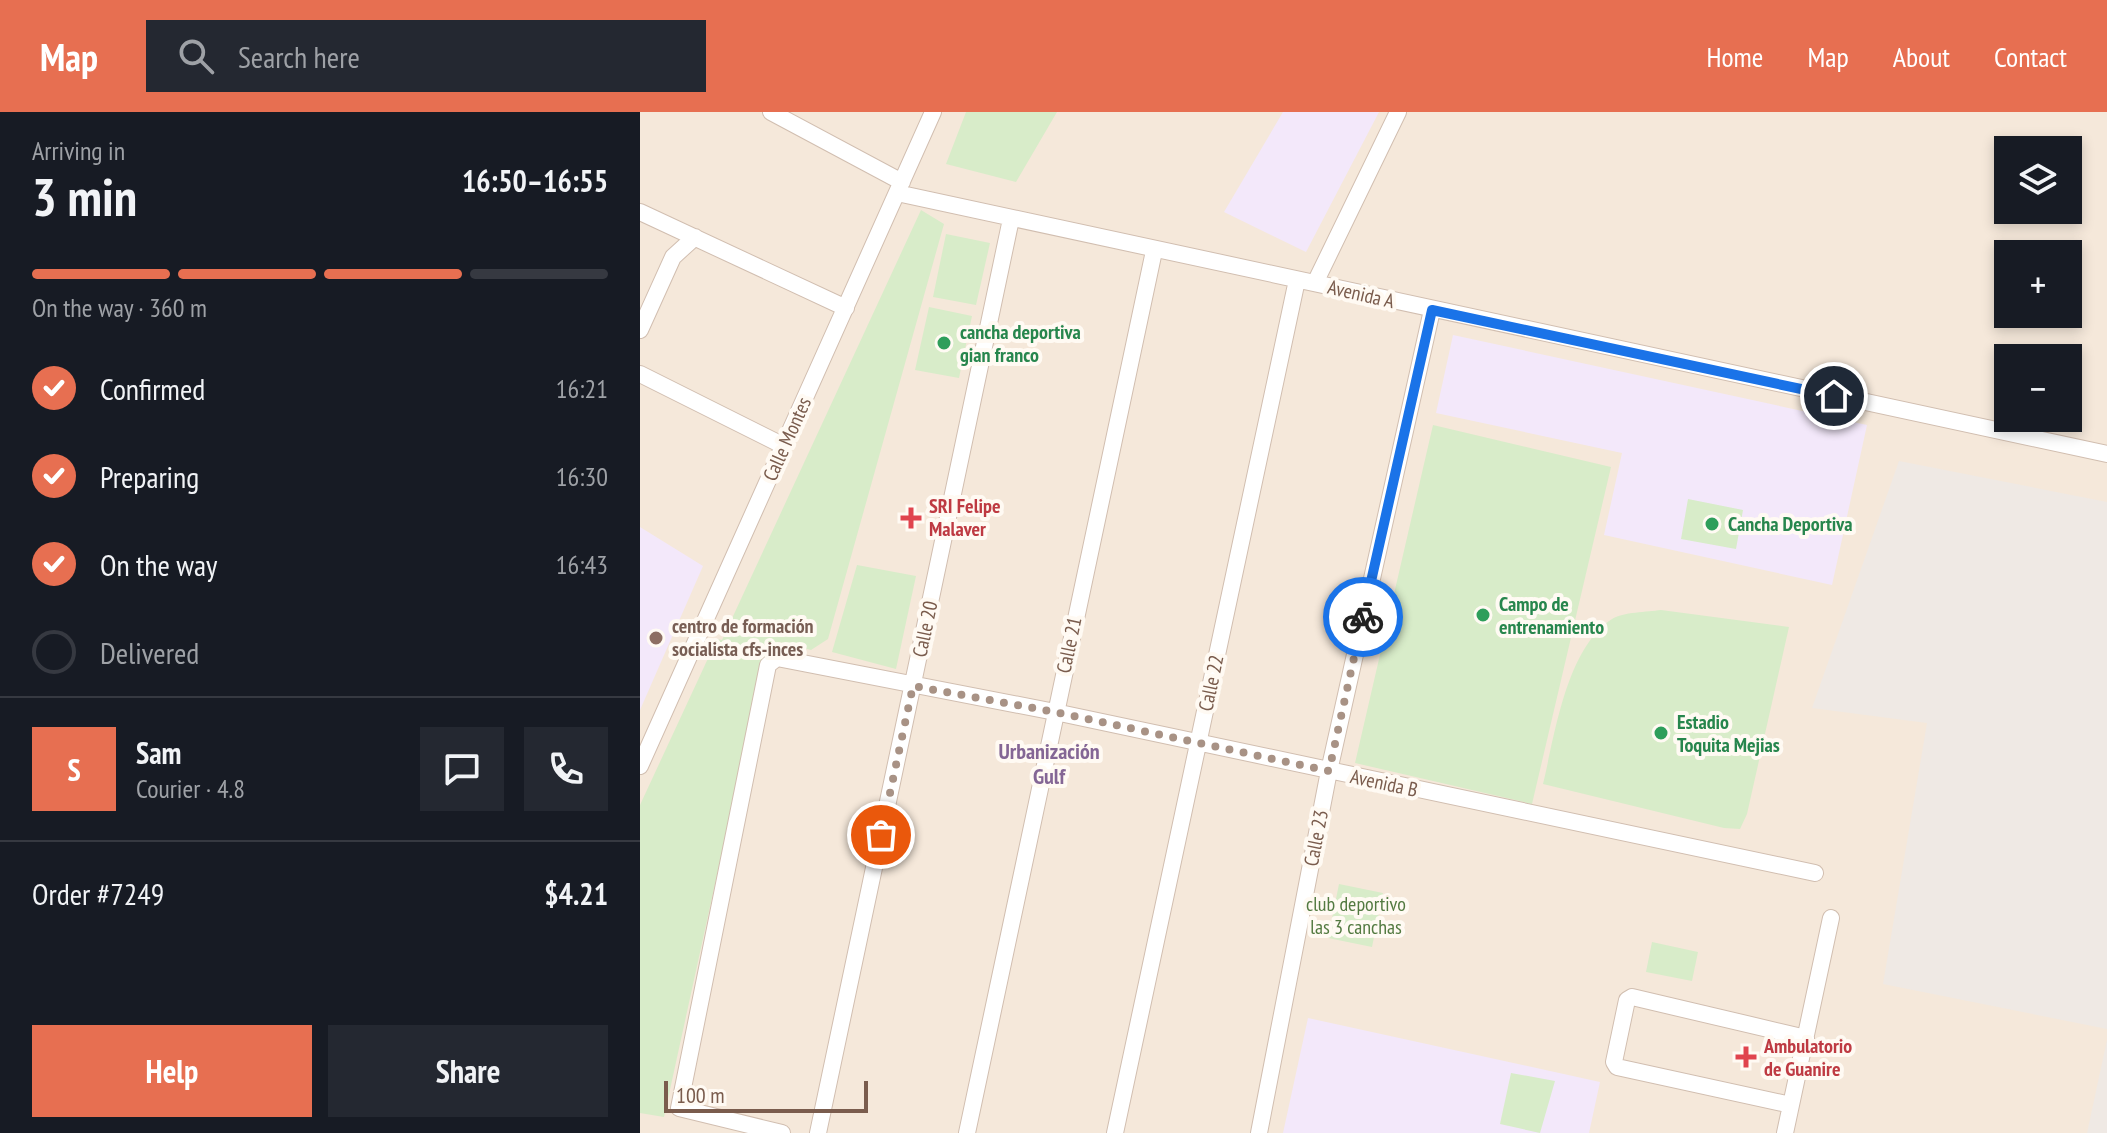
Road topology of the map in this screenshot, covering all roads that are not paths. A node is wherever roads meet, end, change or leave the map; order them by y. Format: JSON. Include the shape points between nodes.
{"nodes":[{"id":1,"x":771,"y":112,"type":"edge"},
{"id":2,"x":933,"y":112,"type":"edge"},
{"id":3,"x":1398,"y":112,"type":"edge"},
{"id":4,"x":899,"y":188,"type":"junction"},
{"id":5,"x":640,"y":212,"type":"edge"},
{"id":6,"x":1011,"y":219,"type":"junction"},
{"id":7,"x":695,"y":237,"type":"junction"},
{"id":8,"x":1154,"y":251,"type":"junction"},
{"id":9,"x":1297,"y":280,"type":"junction"},
{"id":10,"x":1315,"y":283,"type":"junction"},
{"id":11,"x":846,"y":308,"type":"junction"},
{"id":12,"x":1432,"y":310,"type":"junction"},
{"id":13,"x":640,"y":330,"type":"edge"},
{"id":14,"x":640,"y":374,"type":"edge"},
{"id":15,"x":784,"y":446,"type":"junction"},
{"id":16,"x":2107,"y":454,"type":"edge"},
{"id":17,"x":913,"y":686,"type":"junction"},
{"id":18,"x":1055,"y":712,"type":"junction"},
{"id":19,"x":1198,"y":742,"type":"junction"},
{"id":20,"x":640,"y":766,"type":"edge"},
{"id":21,"x":1329,"y":771,"type":"junction"},
{"id":22,"x":1815,"y":873,"type":"dead end"},
{"id":23,"x":1831,"y":918,"type":"dead end"},
{"id":24,"x":1806,"y":1038,"type":"junction"},
{"id":25,"x":1791,"y":1105,"type":"junction"},
{"id":26,"x":782,"y":1133,"type":"edge"},
{"id":27,"x":818,"y":1133,"type":"edge"},
{"id":28,"x":967,"y":1133,"type":"edge"},
{"id":29,"x":1115,"y":1133,"type":"edge"},
{"id":30,"x":1259,"y":1133,"type":"edge"},
{"id":31,"x":1785,"y":1133,"type":"edge"}],
"edges":[{"from":1,"to":4,"type":"street","name":"Avenida A"},
{"from":2,"to":4,"type":"street","name":"Calle Montes"},
{"from":3,"to":10,"type":"street"},
{"from":4,"to":6,"type":"street","name":"Avenida A"},
{"from":4,"to":11,"type":"street","name":"Calle Montes"},
{"from":5,"to":7,"type":"street"},
{"from":6,"to":8,"type":"street","name":"Avenida A"},
{"from":6,"to":17,"type":"street","name":"Calle 20"},
{"from":7,"to":11,"type":"street"},
{"from":7,"to":13,"type":"street","via":[[673,257]]},
{"from":8,"to":9,"type":"street","name":"Avenida A"},
{"from":8,"to":18,"type":"street","name":"Calle 21"},
{"from":9,"to":10,"type":"street","name":"Avenida A"},
{"from":9,"to":19,"type":"street","name":"Calle 22"},
{"from":10,"to":12,"type":"street","name":"Avenida A"},
{"from":11,"to":15,"type":"street","name":"Calle Montes"},
{"from":12,"to":16,"type":"street","name":"Avenida A"},
{"from":12,"to":21,"type":"street","name":"Calle 23"},
{"from":14,"to":15,"type":"street"},
{"from":15,"to":20,"type":"street","name":"Calle Montes"},
{"from":17,"to":18,"type":"street","name":"Avenida B"},
{"from":17,"to":26,"type":"street","name":"Avenida B","via":[[777,658],[768,665],[679,1108]]},
{"from":17,"to":27,"type":"street","name":"Calle 20"},
{"from":18,"to":19,"type":"street","name":"Avenida B"},
{"from":18,"to":28,"type":"street","name":"Calle 21"},
{"from":19,"to":21,"type":"street","name":"Avenida B"},
{"from":19,"to":29,"type":"street","name":"Calle 22"},
{"from":21,"to":22,"type":"street","name":"Avenida B"},
{"from":21,"to":30,"type":"street","name":"Calle 23"},
{"from":23,"to":24,"type":"street"},
{"from":24,"to":25,"type":"street"},
{"from":24,"to":25,"type":"street","via":[[1643,999],[1627,1000],[1617,1067]]},
{"from":25,"to":31,"type":"street"}]}
